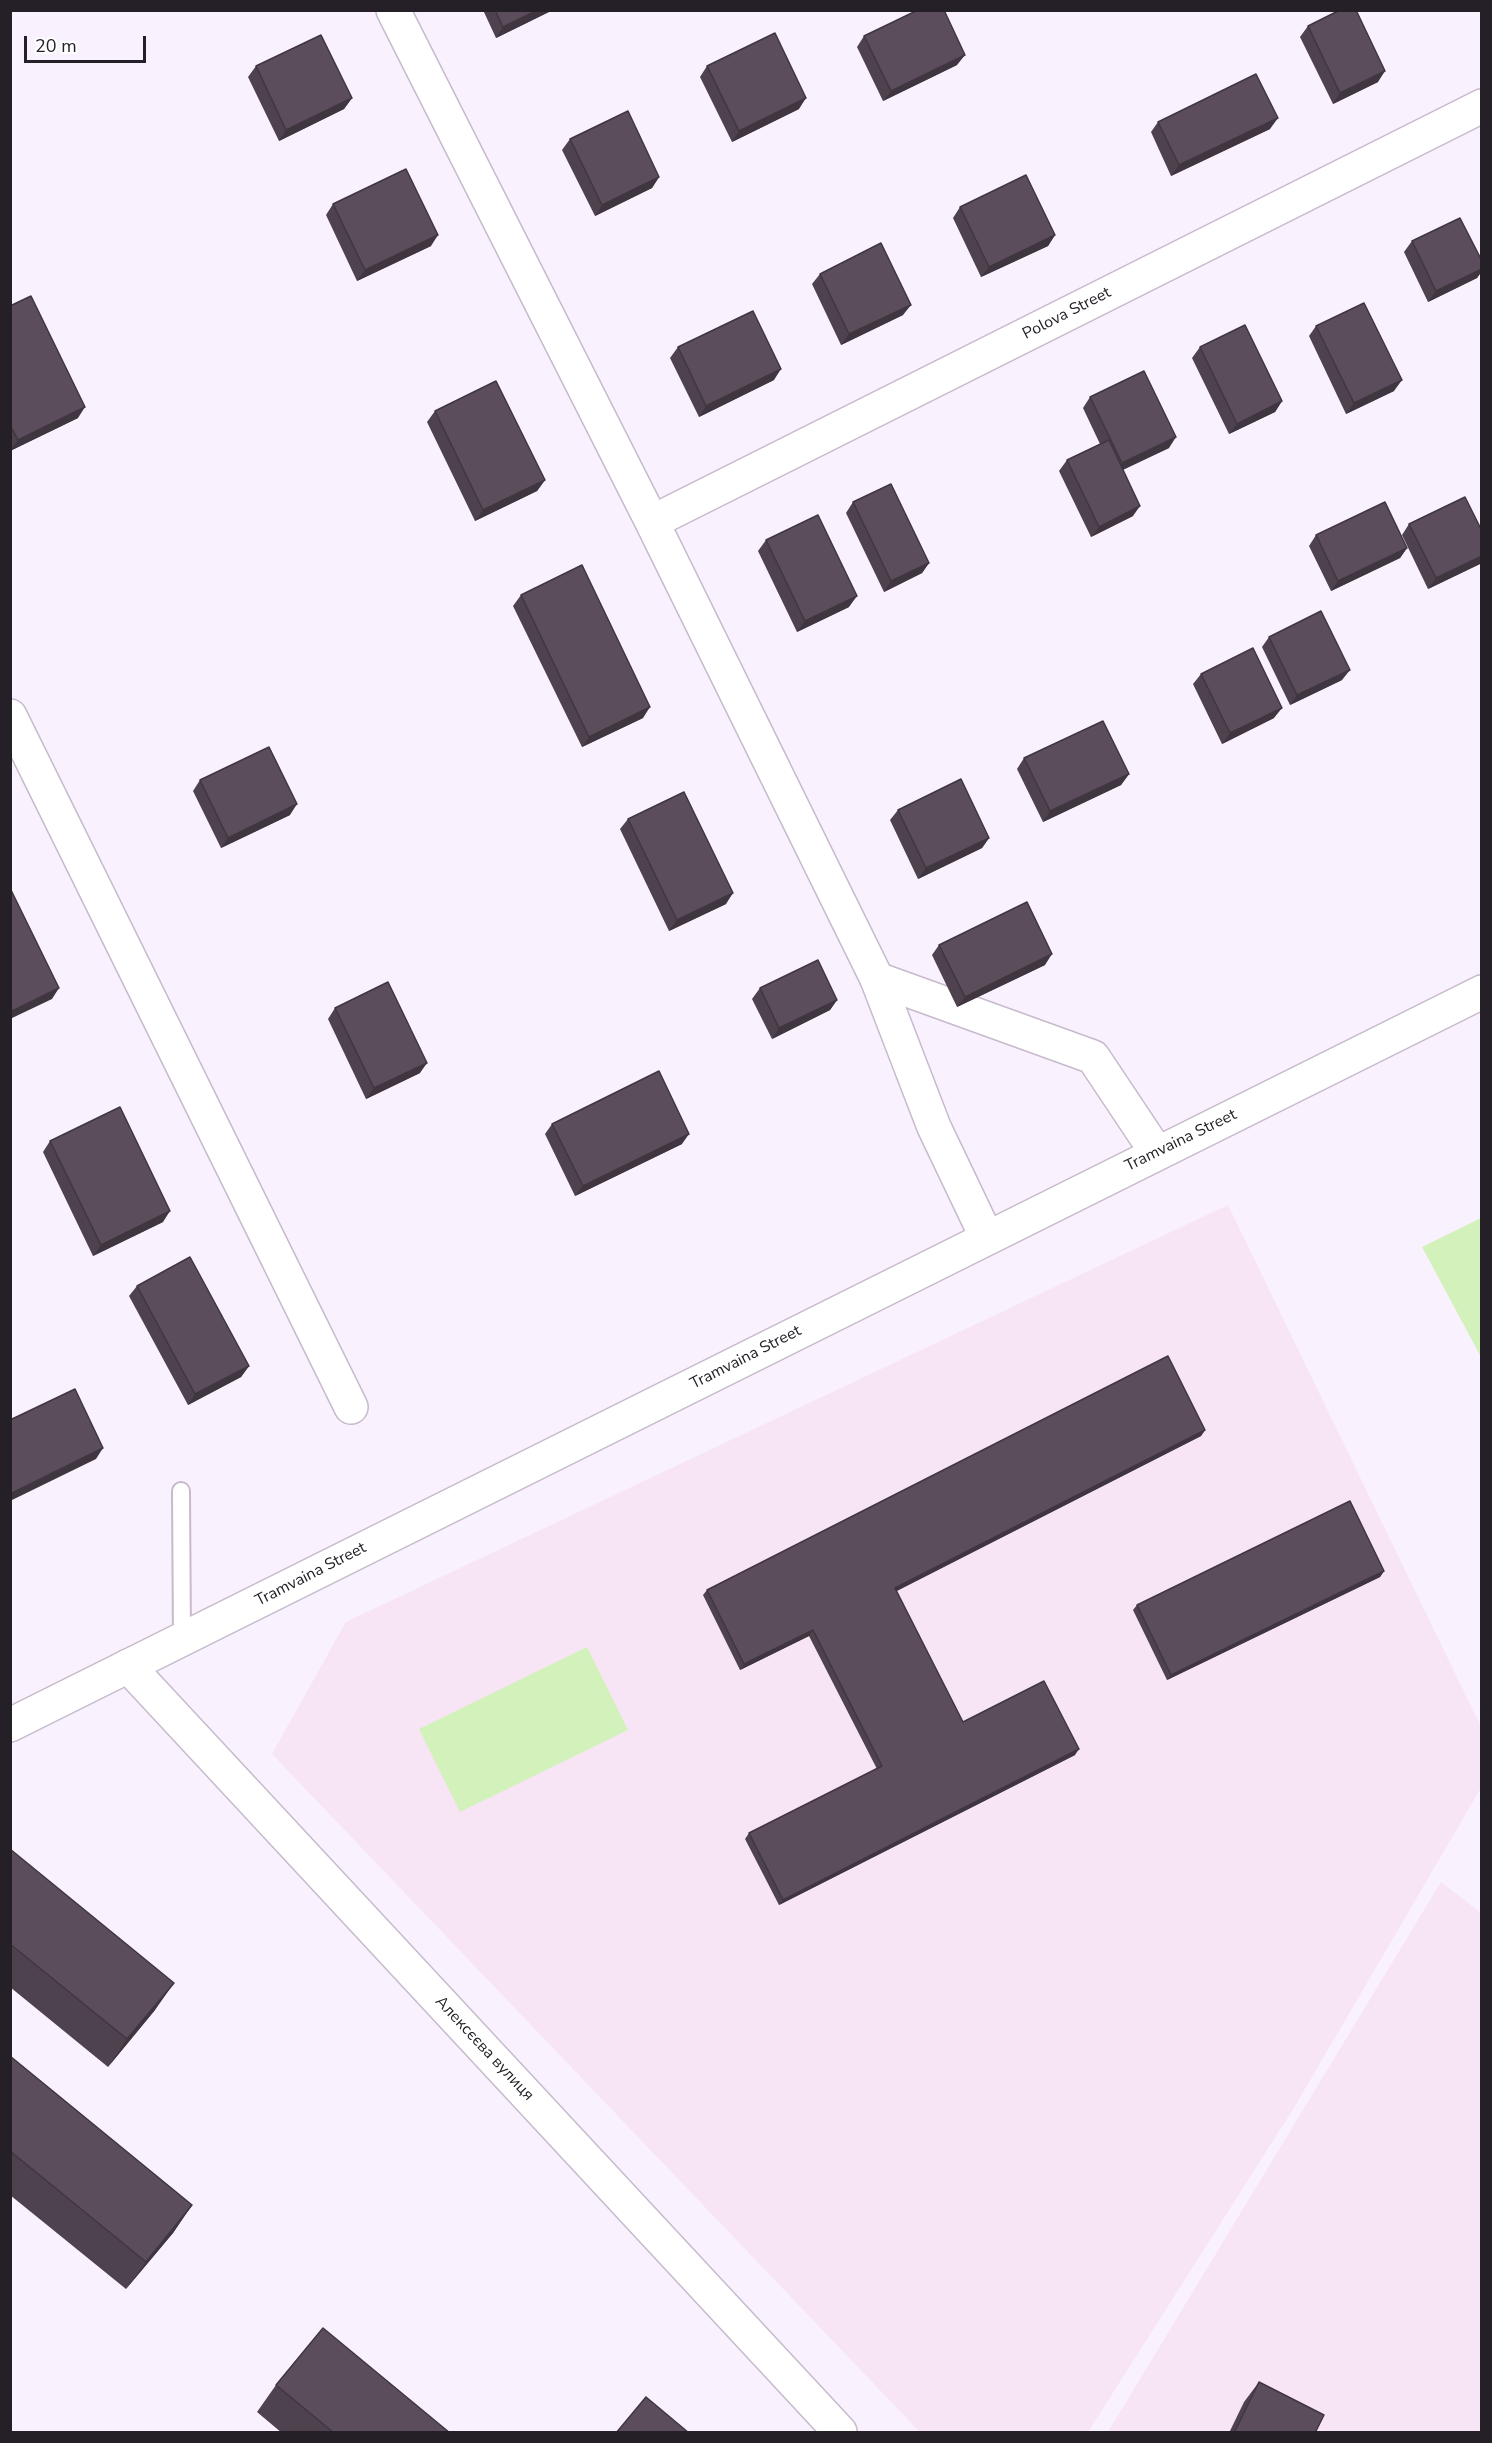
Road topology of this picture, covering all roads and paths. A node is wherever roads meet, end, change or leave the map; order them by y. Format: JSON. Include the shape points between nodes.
{"nodes":[{"id":1,"x":393,"y":10,"type":"edge"},
{"id":2,"x":1482,"y":106,"type":"edge"},
{"id":3,"x":652,"y":522,"type":"junction"},
{"id":4,"x":10,"y":716,"type":"edge"},
{"id":5,"x":877,"y":979,"type":"junction"},
{"id":6,"x":1482,"y":992,"type":"edge"},
{"id":7,"x":1156,"y":1153,"type":"junction"},
{"id":8,"x":987,"y":1238,"type":"junction"},
{"id":9,"x":351,"y":1407,"type":"dead end"},
{"id":10,"x":181,"y":1491,"type":"dead end"},
{"id":11,"x":182,"y":1640,"type":"junction"},
{"id":12,"x":128,"y":1666,"type":"junction"},
{"id":13,"x":10,"y":1725,"type":"edge"},
{"id":14,"x":840,"y":2433,"type":"edge"}],
"edges":[{"from":1,"to":3,"type":"street"},
{"from":2,"to":3,"type":"street","name":"Polova Street"},
{"from":3,"to":5,"type":"street"},
{"from":4,"to":9,"type":"street"},
{"from":5,"to":7,"type":"street","via":[[1094,1057]]},
{"from":5,"to":8,"type":"street","via":[[934,1127]]},
{"from":6,"to":7,"type":"street","name":"Tramvaina Street"},
{"from":7,"to":8,"type":"street","name":"Tramvaina Street"},
{"from":8,"to":11,"type":"street","name":"Tramvaina Street"},
{"from":10,"to":11,"type":"lane"},
{"from":11,"to":12,"type":"street","name":"Tramvaina Street"},
{"from":12,"to":13,"type":"street","name":"Tramvaina Street"},
{"from":12,"to":14,"type":"street","name":"Алексєєва вулиця"}]}
